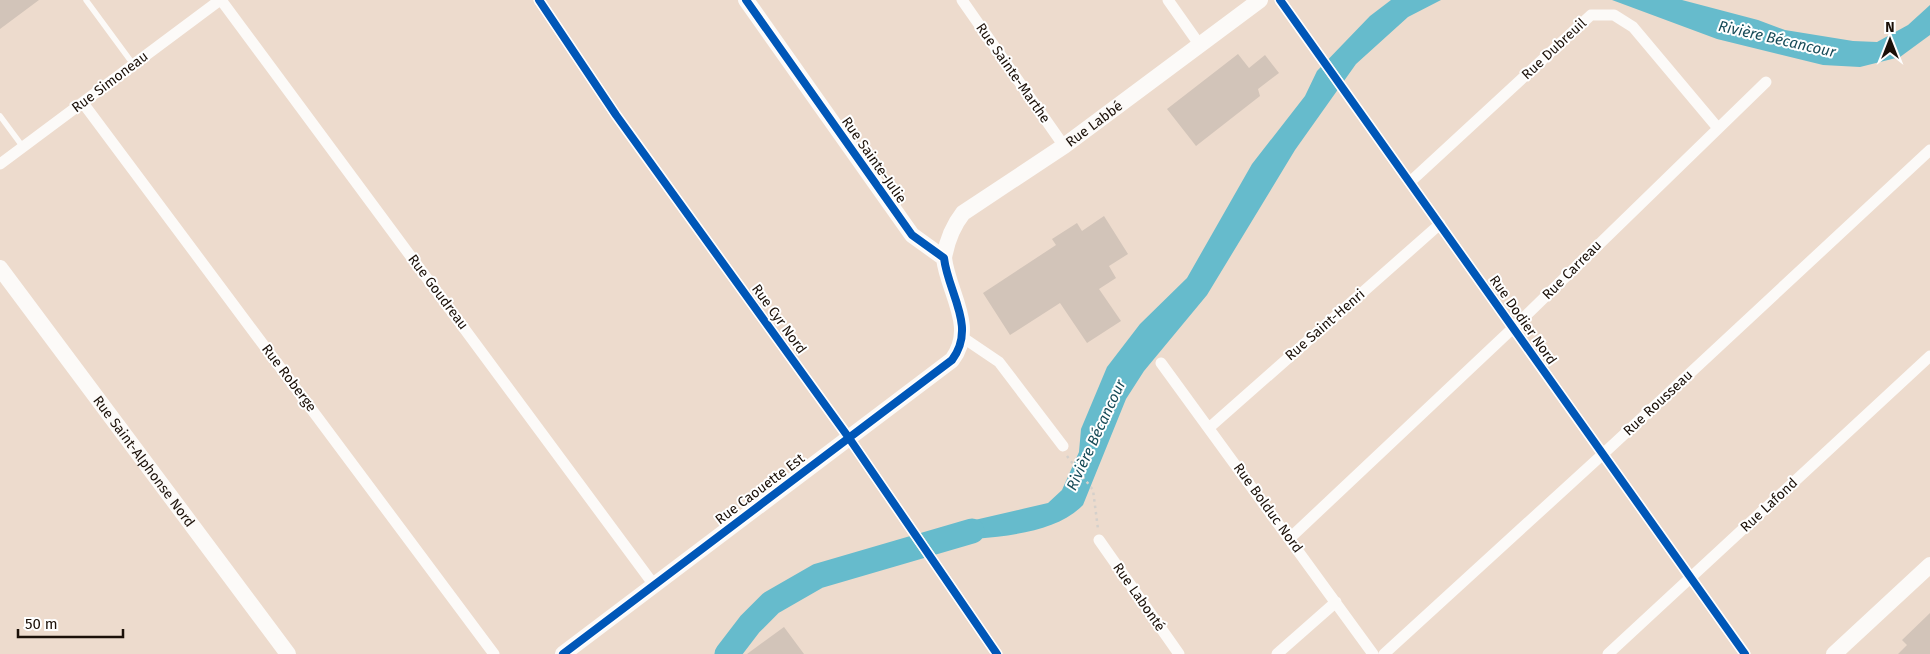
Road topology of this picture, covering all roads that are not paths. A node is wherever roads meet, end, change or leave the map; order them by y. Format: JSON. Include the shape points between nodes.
{"nodes":[{"id":1,"x":86,"y":0,"type":"edge"},
{"id":2,"x":221,"y":0,"type":"edge"},
{"id":3,"x":539,"y":0,"type":"edge"},
{"id":4,"x":746,"y":0,"type":"edge"},
{"id":5,"x":962,"y":0,"type":"edge"},
{"id":6,"x":1168,"y":0,"type":"edge"},
{"id":7,"x":1260,"y":0,"type":"edge"},
{"id":8,"x":1280,"y":0,"type":"edge"},
{"id":9,"x":1200,"y":44,"type":"junction"},
{"id":10,"x":133,"y":64,"type":"junction"},
{"id":11,"x":1766,"y":82,"type":"dead end"},
{"id":12,"x":83,"y":103,"type":"junction"},
{"id":13,"x":0,"y":116,"type":"edge"},
{"id":14,"x":1717,"y":127,"type":"junction"},
{"id":15,"x":1064,"y":146,"type":"junction"},
{"id":16,"x":23,"y":147,"type":"junction"},
{"id":17,"x":1930,"y":150,"type":"edge"},
{"id":18,"x":0,"y":164,"type":"edge"},
{"id":19,"x":1410,"y":182,"type":"junction"},
{"id":20,"x":1440,"y":224,"type":"junction"},
{"id":21,"x":944,"y":258,"type":"junction"},
{"id":22,"x":0,"y":268,"type":"edge"},
{"id":23,"x":1514,"y":328,"type":"junction"},
{"id":24,"x":962,"y":337,"type":"junction"},
{"id":25,"x":1930,"y":356,"type":"edge"},
{"id":26,"x":1162,"y":364,"type":"dead end"},
{"id":27,"x":1210,"y":427,"type":"junction"},
{"id":28,"x":849,"y":438,"type":"junction"},
{"id":29,"x":1064,"y":451,"type":"road end"},
{"id":30,"x":1603,"y":454,"type":"junction"},
{"id":31,"x":1289,"y":539,"type":"junction"},
{"id":32,"x":1099,"y":540,"type":"road end"},
{"id":33,"x":1930,"y":565,"type":"edge"},
{"id":34,"x":1691,"y":578,"type":"junction"},
{"id":35,"x":654,"y":585,"type":"junction"},
{"id":36,"x":1336,"y":602,"type":"junction"},
{"id":37,"x":288,"y":654,"type":"edge"},
{"id":38,"x":494,"y":654,"type":"edge"},
{"id":39,"x":563,"y":654,"type":"edge"},
{"id":40,"x":997,"y":654,"type":"edge"},
{"id":41,"x":1179,"y":654,"type":"edge"},
{"id":42,"x":1277,"y":654,"type":"edge"},
{"id":43,"x":1373,"y":654,"type":"edge"},
{"id":44,"x":1384,"y":654,"type":"edge"},
{"id":45,"x":1608,"y":654,"type":"edge"},
{"id":46,"x":1745,"y":654,"type":"edge"},
{"id":47,"x":1834,"y":654,"type":"edge"}],
"edges":[{"from":1,"to":10,"type":"lane"},
{"from":2,"to":10,"type":"street","name":"Rue Simoneau"},
{"from":2,"to":35,"type":"street","name":"Rue Goudreau"},
{"from":3,"to":28,"type":"street","name":"Rue Cyr Nord","via":[[616,115]]},
{"from":4,"to":21,"type":"street","name":"Rue Sainte-Julie","via":[[912,235]]},
{"from":5,"to":15,"type":"street","name":"Rue Sainte-Marthe"},
{"from":6,"to":9,"type":"street"},
{"from":7,"to":9,"type":"street","name":"Rue Labbé"},
{"from":8,"to":19,"type":"street","name":"Rue Dodier Nord"},
{"from":9,"to":15,"type":"street","name":"Rue Labbé"},
{"from":10,"to":12,"type":"street","name":"Rue Simoneau"},
{"from":11,"to":14,"type":"street","name":"Rue Carreau"},
{"from":12,"to":16,"type":"street","name":"Rue Simoneau"},
{"from":12,"to":38,"type":"street","name":"Rue Roberge"},
{"from":13,"to":16,"type":"lane"},
{"from":14,"to":19,"type":"street","name":"Rue Dubreuil","via":[[1633,27],[1614,15],[1591,15]]},
{"from":14,"to":23,"type":"street","name":"Rue Carreau"},
{"from":15,"to":21,"type":"street","name":"Rue Labbé","via":[[963,213],[954,225]]},
{"from":16,"to":18,"type":"street","name":"Rue Simoneau"},
{"from":17,"to":30,"type":"street","name":"Rue Rousseau"},
{"from":19,"to":20,"type":"street","name":"Rue Dodier Nord"},
{"from":20,"to":23,"type":"street","name":"Rue Dodier Nord"},
{"from":20,"to":27,"type":"street","name":"Rue Saint-Henri"},
{"from":21,"to":24,"type":"street","via":[[962,322]]},
{"from":22,"to":37,"type":"street","name":"Rue Saint-Alphonse Nord"},
{"from":23,"to":30,"type":"street","name":"Rue Dodier Nord"},
{"from":23,"to":31,"type":"street","name":"Rue Carreau"},
{"from":24,"to":28,"type":"street","name":"Rue Caouette Est","via":[[960,349],[952,360]]},
{"from":24,"to":29,"type":"street","via":[[999,362]]},
{"from":25,"to":34,"type":"street","name":"Rue Lafond"},
{"from":26,"to":27,"type":"street","name":"Rue Bolduc Nord"},
{"from":27,"to":31,"type":"street","name":"Rue Bolduc Nord"},
{"from":28,"to":35,"type":"street","name":"Rue Caouette Est"},
{"from":28,"to":40,"type":"street","name":"Rue Cyr Nord"},
{"from":30,"to":34,"type":"street","name":"Rue Dodier Nord"},
{"from":30,"to":44,"type":"street","name":"Rue Rousseau"},
{"from":31,"to":36,"type":"street","name":"Rue Bolduc Nord"},
{"from":32,"to":41,"type":"street","name":"Rue Labonté"},
{"from":33,"to":47,"type":"street"},
{"from":34,"to":45,"type":"street","name":"Rue Lafond"},
{"from":34,"to":46,"type":"street","name":"Rue Dodier Nord"},
{"from":35,"to":39,"type":"street","name":"Rue Caouette Est"},
{"from":36,"to":42,"type":"street"},
{"from":36,"to":43,"type":"street","name":"Rue Bolduc Nord"}]}
